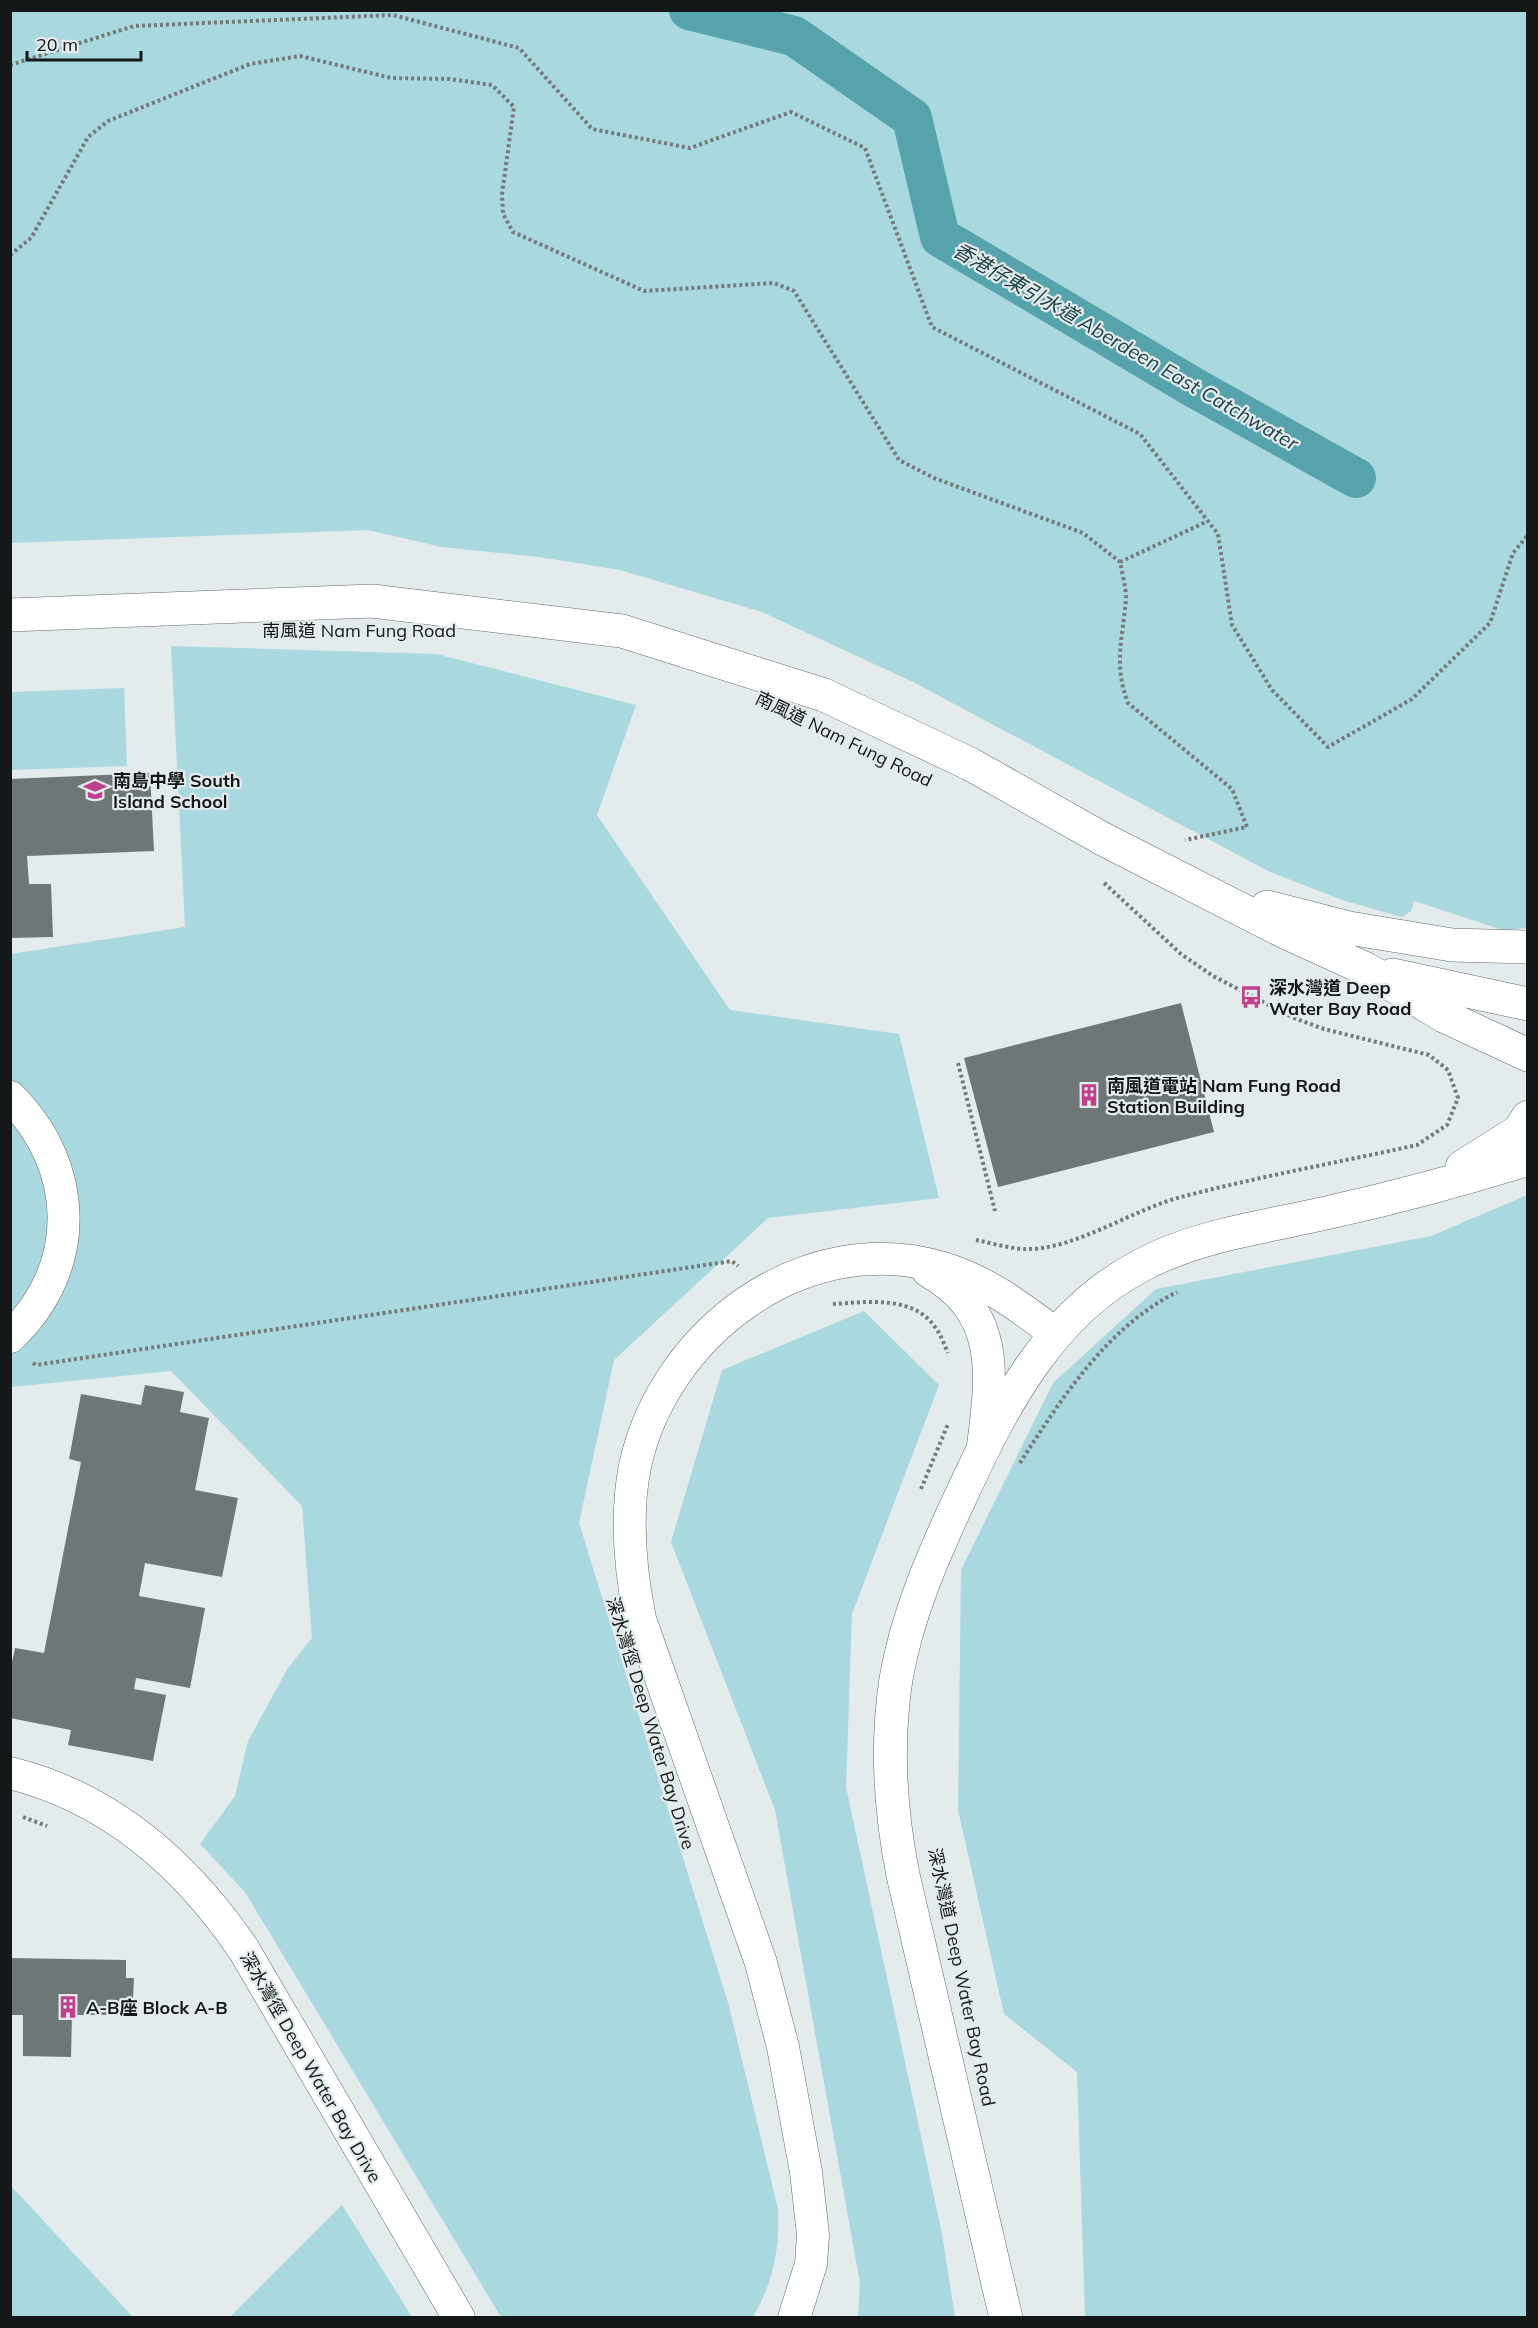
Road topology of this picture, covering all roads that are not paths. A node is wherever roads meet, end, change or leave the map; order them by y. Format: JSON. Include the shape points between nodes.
{"nodes":[{"id":1,"x":10,"y":615,"type":"edge"},
{"id":2,"x":1204,"y":890,"type":"junction"},
{"id":3,"x":1527,"y":947,"type":"edge"},
{"id":4,"x":1366,"y":969,"type":"junction"},
{"id":5,"x":1527,"y":1004,"type":"edge"},
{"id":6,"x":1527,"y":1055,"type":"edge"},
{"id":7,"x":10,"y":1097,"type":"edge"},
{"id":8,"x":1527,"y":1117,"type":"edge"},
{"id":9,"x":1527,"y":1159,"type":"edge"},
{"id":10,"x":1422,"y":1192,"type":"junction"},
{"id":11,"x":911,"y":1261,"type":"junction"},
{"id":12,"x":1056,"y":1334,"type":"junction"},
{"id":13,"x":19,"y":1348,"type":"edge"},
{"id":14,"x":982,"y":1450,"type":"junction"},
{"id":15,"x":10,"y":1773,"type":"edge"},
{"id":16,"x":459,"y":2318,"type":"edge"},
{"id":17,"x":794,"y":2318,"type":"edge"},
{"id":18,"x":1006,"y":2318,"type":"edge"}],
"edges":[{"from":1,"to":2,"type":"main road","name":"南風道 Nam Fung Road","via":[[372,601],[622,631],[824,695],[970,764],[1102,839]]},
{"from":2,"to":3,"type":"main road","via":[[1349,928],[1452,945]]},
{"from":2,"to":4,"type":"main road","name":"南風道 Nam Fung Road"},
{"from":4,"to":5,"type":"main road","name":"南風道 Nam Fung Road"},
{"from":4,"to":6,"type":"main road","name":"南風道 Nam Fung Road","via":[[1444,1016]]},
{"from":7,"to":13,"type":"street","via":[[42,1135],[54,1161],[64,1219],[54,1275]]},
{"from":8,"to":10,"type":"main road","name":"深水灣道 Deep Water Bay Road","via":[[1519,1131]]},
{"from":9,"to":10,"type":"main road","name":"深水灣道 Deep Water Bay Road"},
{"from":10,"to":12,"type":"main road","name":"深水灣道 Deep Water Bay Road","via":[[1208,1239],[1177,1250],[1114,1281]]},
{"from":11,"to":12,"type":"street","name":"深水灣徑 Deep Water Bay Drive","via":[[970,1277]]},
{"from":11,"to":14,"type":"street","name":"深水灣徑 Deep Water Bay Drive","via":[[941,1278],[966,1302],[980,1325],[991,1367]]},
{"from":11,"to":17,"type":"street","name":"深水灣徑 Deep Water Bay Drive","via":[[848,1261],[818,1267],[788,1277],[734,1311],[691,1354],[658,1403],[635,1466],[631,1497],[631,1578],[640,1619],[761,1963],[796,2109],[813,2235],[811,2264]]},
{"from":12,"to":14,"type":"main road","name":"深水灣道 Deep Water Bay Road","via":[[1010,1396]]},
{"from":14,"to":18,"type":"main road","name":"深水灣道 Deep Water Bay Road","via":[[933,1556],[905,1639],[896,1678],[890,1768],[903,1875]]},
{"from":15,"to":16,"type":"street","name":"深水灣徑 Deep Water Bay Drive","via":[[57,1788],[130,1828],[171,1862],[221,1916]]}]}
